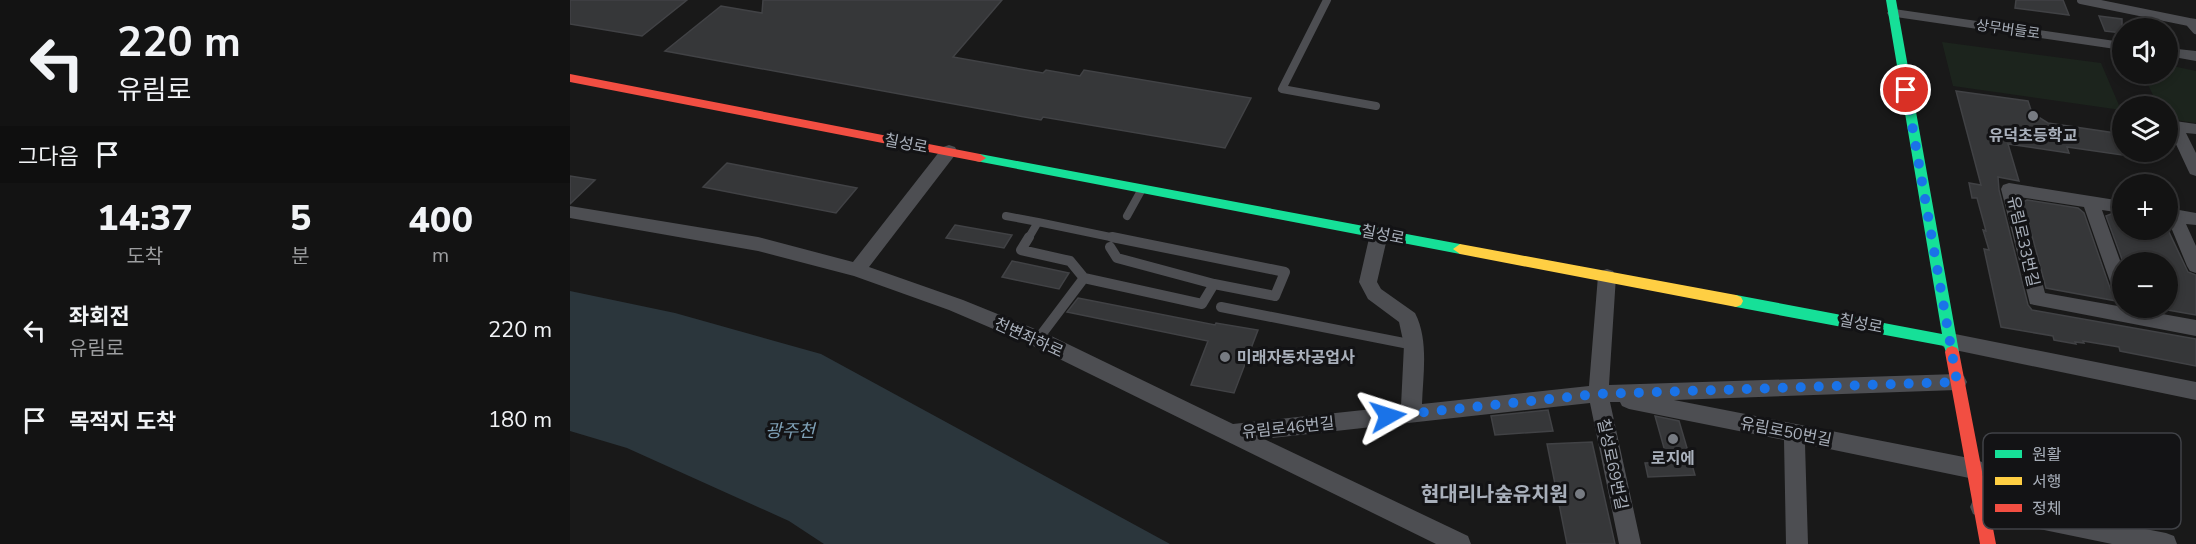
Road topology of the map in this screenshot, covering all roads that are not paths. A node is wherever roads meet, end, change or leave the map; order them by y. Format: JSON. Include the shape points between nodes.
{"nodes":[{"id":1,"x":1327,"y":0,"type":"edge"},
{"id":2,"x":2081,"y":0,"type":"edge"},
{"id":3,"x":1892,"y":6,"type":"edge"},
{"id":4,"x":2193,"y":23,"type":"edge"},
{"id":5,"x":2196,"y":30,"type":"edge"},
{"id":6,"x":2112,"y":44,"type":"edge"},
{"id":7,"x":2178,"y":53,"type":"edge"},
{"id":8,"x":2196,"y":56,"type":"edge"},
{"id":9,"x":571,"y":79,"type":"edge"},
{"id":10,"x":1376,"y":106,"type":"dead end"},
{"id":11,"x":2196,"y":129,"type":"edge"},
{"id":12,"x":949,"y":151,"type":"junction"},
{"id":13,"x":2196,"y":170,"type":"edge"},
{"id":14,"x":1142,"y":189,"type":"junction"},
{"id":15,"x":2090,"y":201,"type":"junction"},
{"id":16,"x":2112,"y":205,"type":"edge"},
{"id":17,"x":570,"y":212,"type":"edge"},
{"id":18,"x":2178,"y":215,"type":"edge"},
{"id":19,"x":1006,"y":216,"type":"dead end"},
{"id":20,"x":1126,"y":216,"type":"dead end"},
{"id":21,"x":2196,"y":219,"type":"edge"},
{"id":22,"x":1038,"y":222,"type":"junction"},
{"id":23,"x":2178,"y":229,"type":"edge"},
{"id":24,"x":1379,"y":234,"type":"junction"},
{"id":25,"x":1110,"y":247,"type":"dead end"},
{"id":26,"x":2112,"y":262,"type":"edge"},
{"id":27,"x":2196,"y":266,"type":"edge"},
{"id":28,"x":857,"y":270,"type":"junction"},
{"id":29,"x":1607,"y":276,"type":"junction"},
{"id":30,"x":1084,"y":278,"type":"junction"},
{"id":31,"x":1214,"y":284,"type":"junction"},
{"id":32,"x":1221,"y":307,"type":"dead end"},
{"id":33,"x":2112,"y":309,"type":"edge"},
{"id":34,"x":2155,"y":318,"type":"edge"},
{"id":35,"x":2196,"y":328,"type":"edge"},
{"id":36,"x":1038,"y":339,"type":"junction"},
{"id":37,"x":1950,"y":340,"type":"junction"},
{"id":38,"x":1414,"y":345,"type":"junction"},
{"id":39,"x":1957,"y":382,"type":"junction"},
{"id":40,"x":2196,"y":391,"type":"edge"},
{"id":41,"x":1598,"y":394,"type":"junction"},
{"id":42,"x":1411,"y":414,"type":"junction"},
{"id":43,"x":1794,"y":432,"type":"junction"},
{"id":44,"x":1230,"y":433,"type":"junction"},
{"id":45,"x":1974,"y":469,"type":"junction"},
{"id":46,"x":1981,"y":507,"type":"joint"},
{"id":47,"x":1983,"y":518,"type":"edge"},
{"id":48,"x":1985,"y":529,"type":"edge"},
{"id":49,"x":2091,"y":529,"type":"edge"},
{"id":50,"x":1460,"y":544,"type":"edge"},
{"id":51,"x":1630,"y":544,"type":"edge"},
{"id":52,"x":1797,"y":544,"type":"edge"},
{"id":53,"x":1988,"y":544,"type":"edge"},
{"id":54,"x":2166,"y":544,"type":"edge"}],
"edges":[{"from":1,"to":10,"type":"lane","via":[[1282,90]]},
{"from":2,"to":4,"type":"lane"},
{"from":3,"to":6,"type":"street","name":"상무버들로"},
{"from":3,"to":37,"type":"street"},
{"from":4,"to":5,"type":"lane"},
{"from":7,"to":8,"type":"street"},
{"from":9,"to":12,"type":"street","name":"칠성로"},
{"from":11,"to":13,"type":"street","via":[[2175,126]]},
{"from":12,"to":14,"type":"street","name":"칠성로"},
{"from":12,"to":28,"type":"street"},
{"from":14,"to":20,"type":"lane"},
{"from":14,"to":24,"type":"street","name":"칠성로"},
{"from":15,"to":16,"type":"street","name":"유림로33번길"},
{"from":15,"to":26,"type":"street"},
{"from":15,"to":33,"type":"street","name":"유림로33번길","via":[[2009,189],[2037,299]]},
{"from":17,"to":28,"type":"street","name":"천변좌하로","via":[[758,244]]},
{"from":18,"to":21,"type":"street"},
{"from":19,"to":22,"type":"lane"},
{"from":22,"to":30,"type":"lane","via":[[1021,250],[1070,261]]},
{"from":22,"to":31,"type":"lane","via":[[1285,272],[1275,296]]},
{"from":23,"to":27,"type":"street"},
{"from":24,"to":29,"type":"street","name":"칠성로"},
{"from":24,"to":38,"type":"street","via":[[1368,282],[1374,294],[1408,318]]},
{"from":25,"to":31,"type":"lane","via":[[1118,258]]},
{"from":28,"to":36,"type":"street","name":"천변좌하로"},
{"from":29,"to":37,"type":"street","name":"칠성로"},
{"from":29,"to":41,"type":"street","name":"칠성로69번길"},
{"from":30,"to":31,"type":"lane","via":[[1202,304]]},
{"from":30,"to":36,"type":"lane"},
{"from":32,"to":38,"type":"lane"},
{"from":34,"to":35,"type":"street"},
{"from":36,"to":44,"type":"street","name":"천변좌하로"},
{"from":37,"to":39,"type":"street"},
{"from":37,"to":40,"type":"street","name":"칠성로"},
{"from":38,"to":42,"type":"street"},
{"from":39,"to":41,"type":"street","name":"유림로46번길"},
{"from":39,"to":45,"type":"street"},
{"from":41,"to":42,"type":"street","name":"유림로46번길"},
{"from":41,"to":43,"type":"street","name":"유림로50번길"},
{"from":41,"to":51,"type":"street","name":"칠성로69번길"},
{"from":42,"to":44,"type":"street","name":"유림로46번길"},
{"from":43,"to":45,"type":"street","name":"유림로50번길"},
{"from":43,"to":52,"type":"street"},
{"from":44,"to":50,"type":"street","name":"천변좌하로"},
{"from":45,"to":46,"type":"street"},
{"from":46,"to":47,"type":"street"},
{"from":48,"to":53,"type":"street"},
{"from":49,"to":54,"type":"street"}]}
